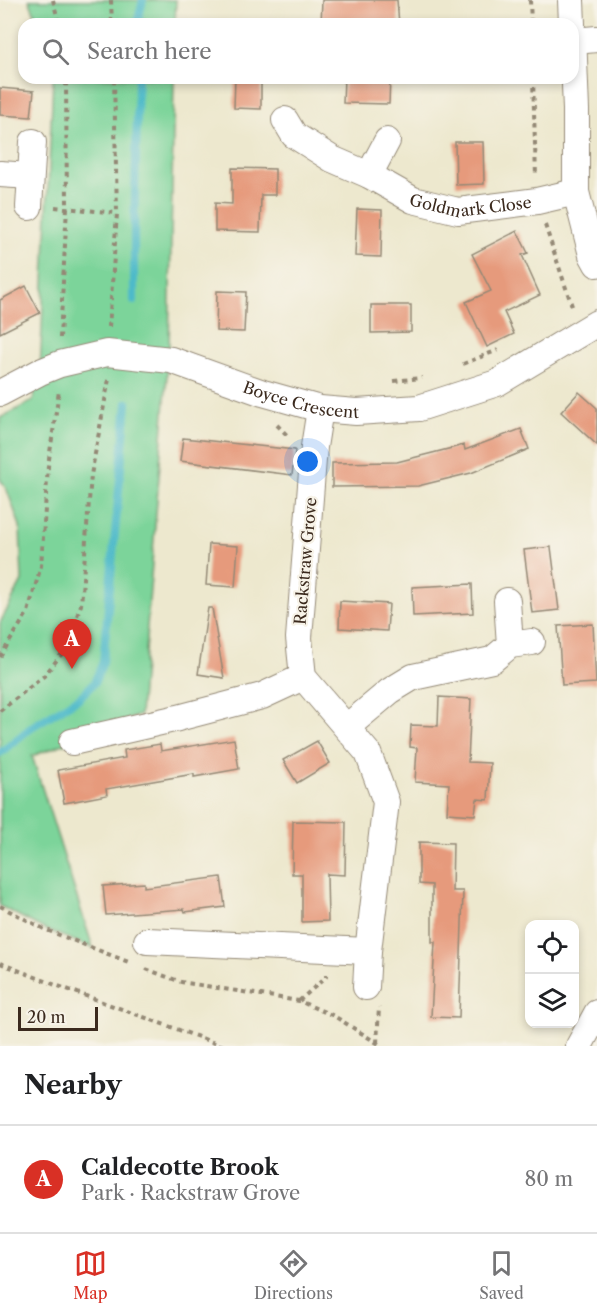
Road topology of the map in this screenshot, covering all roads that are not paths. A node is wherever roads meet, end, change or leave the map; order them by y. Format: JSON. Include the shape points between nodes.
{"nodes":[{"id":1,"x":570,"y":0,"type":"edge"},
{"id":2,"x":572,"y":18,"type":"edge"},
{"id":3,"x":597,"y":39,"type":"edge"},
{"id":4,"x":579,"y":40,"type":"edge"},
{"id":5,"x":575,"y":84,"type":"edge"},
{"id":6,"x":285,"y":120,"type":"dead end"},
{"id":7,"x":387,"y":141,"type":"dead end"},
{"id":8,"x":33,"y":142,"type":"dead end"},
{"id":9,"x":0,"y":174,"type":"edge"},
{"id":10,"x":369,"y":175,"type":"junction"},
{"id":11,"x":30,"y":176,"type":"junction"},
{"id":12,"x":576,"y":192,"type":"junction"},
{"id":13,"x":29,"y":207,"type":"dead end"},
{"id":14,"x":597,"y":264,"type":"edge"},
{"id":15,"x":597,"y":323,"type":"edge"},
{"id":16,"x":0,"y":393,"type":"edge"},
{"id":17,"x":320,"y":409,"type":"junction"},
{"id":18,"x":507,"y":601,"type":"dead end"},
{"id":19,"x":303,"y":677,"type":"junction"},
{"id":20,"x":347,"y":727,"type":"junction"},
{"id":21,"x":72,"y":742,"type":"dead end"},
{"id":22,"x":147,"y":941,"type":"dead end"},
{"id":23,"x":368,"y":951,"type":"junction"},
{"id":24,"x":373,"y":993,"type":"road end"},
{"id":25,"x":597,"y":1012,"type":"edge"},
{"id":26,"x":579,"y":1046,"type":"edge"}],
"edges":[{"from":1,"to":2,"type":"street"},
{"from":3,"to":4,"type":"street"},
{"from":5,"to":12,"type":"street"},
{"from":6,"to":10,"type":"street","name":"Goldmark Close","via":[[294,135],[332,159]]},
{"from":7,"to":10,"type":"street"},
{"from":8,"to":11,"type":"street"},
{"from":9,"to":11,"type":"street"},
{"from":10,"to":12,"type":"street","name":"Goldmark Close","via":[[413,200],[458,211]]},
{"from":11,"to":13,"type":"street"},
{"from":12,"to":14,"type":"street"},
{"from":15,"to":17,"type":"street","name":"Boyce Crescent","via":[[497,383],[418,408],[356,412]]},
{"from":16,"to":17,"type":"street","name":"Boyce Crescent","via":[[60,364],[107,353],[171,360]]},
{"from":17,"to":19,"type":"street","name":"Rackstraw Grove","via":[[298,638]]},
{"from":18,"to":20,"type":"street","via":[[521,643],[492,660],[413,677]]},
{"from":19,"to":20,"type":"street"},
{"from":19,"to":21,"type":"street","via":[[262,696]]},
{"from":20,"to":23,"type":"street","via":[[368,753],[386,802]]},
{"from":22,"to":23,"type":"street"},
{"from":23,"to":24,"type":"street"},
{"from":25,"to":26,"type":"street"}]}
